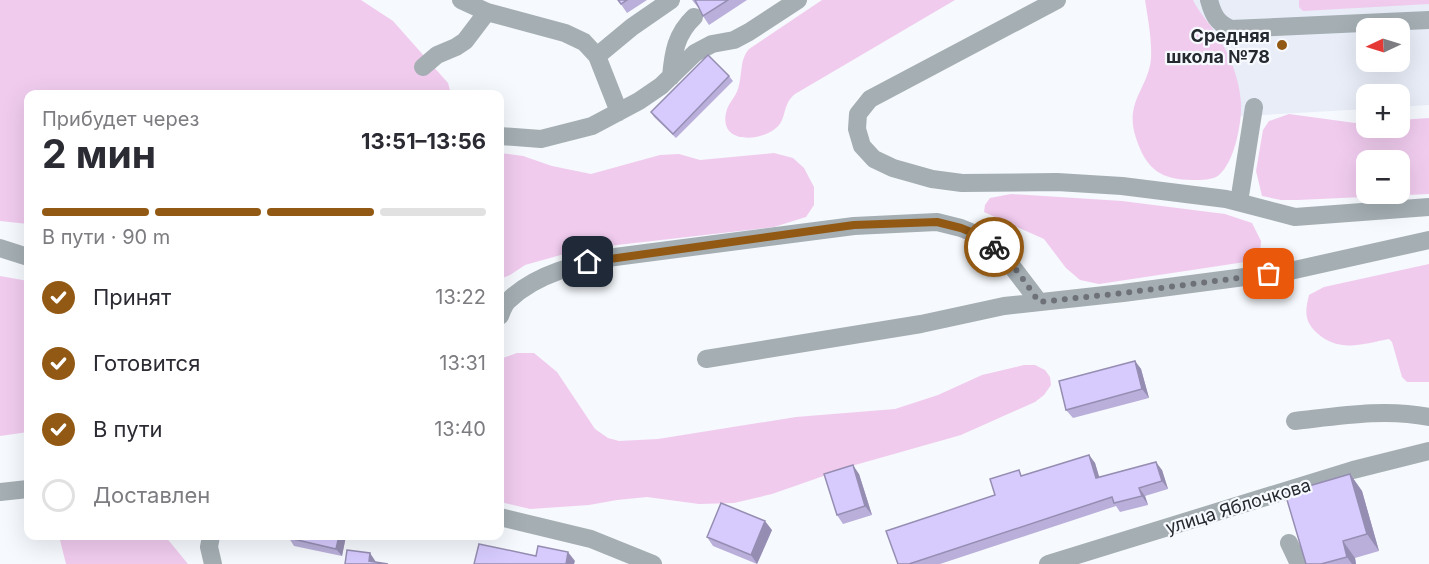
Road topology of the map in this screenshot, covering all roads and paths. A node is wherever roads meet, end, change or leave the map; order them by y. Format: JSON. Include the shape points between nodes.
{"nodes":[{"id":1,"x":461,"y":0,"type":"edge"},
{"id":2,"x":671,"y":0,"type":"edge"},
{"id":3,"x":798,"y":0,"type":"edge"},
{"id":4,"x":1057,"y":0,"type":"edge"},
{"id":5,"x":1209,"y":0,"type":"edge"},
{"id":6,"x":487,"y":12,"type":"junction"},
{"id":7,"x":694,"y":17,"type":"dead end"},
{"id":8,"x":1429,"y":20,"type":"edge"},
{"id":9,"x":597,"y":56,"type":"junction"},
{"id":10,"x":423,"y":67,"type":"dead end"},
{"id":11,"x":671,"y":76,"type":"junction"},
{"id":12,"x":1254,"y":107,"type":"dead end"},
{"id":13,"x":619,"y":112,"type":"junction"},
{"id":14,"x":504,"y":136,"type":"edge"},
{"id":15,"x":1239,"y":202,"type":"junction"},
{"id":16,"x":1429,"y":207,"type":"edge"},
{"id":17,"x":1429,"y":240,"type":"edge"},
{"id":18,"x":0,"y":248,"type":"edge"},
{"id":19,"x":24,"y":256,"type":"edge"},
{"id":20,"x":1039,"y":302,"type":"junction"},
{"id":21,"x":504,"y":305,"type":"edge"},
{"id":22,"x":706,"y":358,"type":"dead end"},
{"id":23,"x":1429,"y":417,"type":"edge"},
{"id":24,"x":1295,"y":421,"type":"dead end"},
{"id":25,"x":1429,"y":451,"type":"edge"},
{"id":26,"x":24,"y":489,"type":"edge"},
{"id":27,"x":0,"y":492,"type":"edge"},
{"id":28,"x":504,"y":518,"type":"edge"},
{"id":29,"x":210,"y":540,"type":"edge"},
{"id":30,"x":1289,"y":543,"type":"dead end"},
{"id":31,"x":213,"y":564,"type":"edge"},
{"id":32,"x":653,"y":564,"type":"edge"},
{"id":33,"x":1048,"y":564,"type":"edge"},
{"id":34,"x":1299,"y":564,"type":"edge"}],
"edges":[{"from":1,"to":6,"type":"street"},
{"from":2,"to":9,"type":"street"},
{"from":3,"to":11,"type":"street","via":[[734,40],[712,44],[696,53]]},
{"from":4,"to":15,"type":"street","via":[[870,99],[858,114],[862,146],[874,159],[893,168],[932,179],[1122,186]]},
{"from":5,"to":8,"type":"street","via":[[1219,24],[1231,29]]},
{"from":6,"to":9,"type":"street","via":[[565,33],[584,42]]},
{"from":6,"to":10,"type":"street","via":[[465,41],[436,55]]},
{"from":7,"to":11,"type":"street","via":[[673,51]]},
{"from":9,"to":13,"type":"street"},
{"from":11,"to":13,"type":"street"},
{"from":12,"to":15,"type":"street"},
{"from":13,"to":14,"type":"street","via":[[592,126],[540,139]]},
{"from":15,"to":16,"type":"street","via":[[1296,217]]},
{"from":17,"to":20,"type":"street","via":[[1290,271]]},
{"from":18,"to":19,"type":"street"},
{"from":20,"to":21,"type":"street","via":[[1001,252],[983,237],[937,222],[854,225],[615,257],[557,271]]},
{"from":20,"to":22,"type":"street"},
{"from":23,"to":24,"type":"street","via":[[1360,413]]},
{"from":25,"to":33,"type":"street","name":"улица Яблочкова","via":[[1353,470]]},
{"from":26,"to":27,"type":"street"},
{"from":28,"to":32,"type":"street","via":[[591,539]]},
{"from":29,"to":31,"type":"street"},
{"from":30,"to":34,"type":"street"}]}
